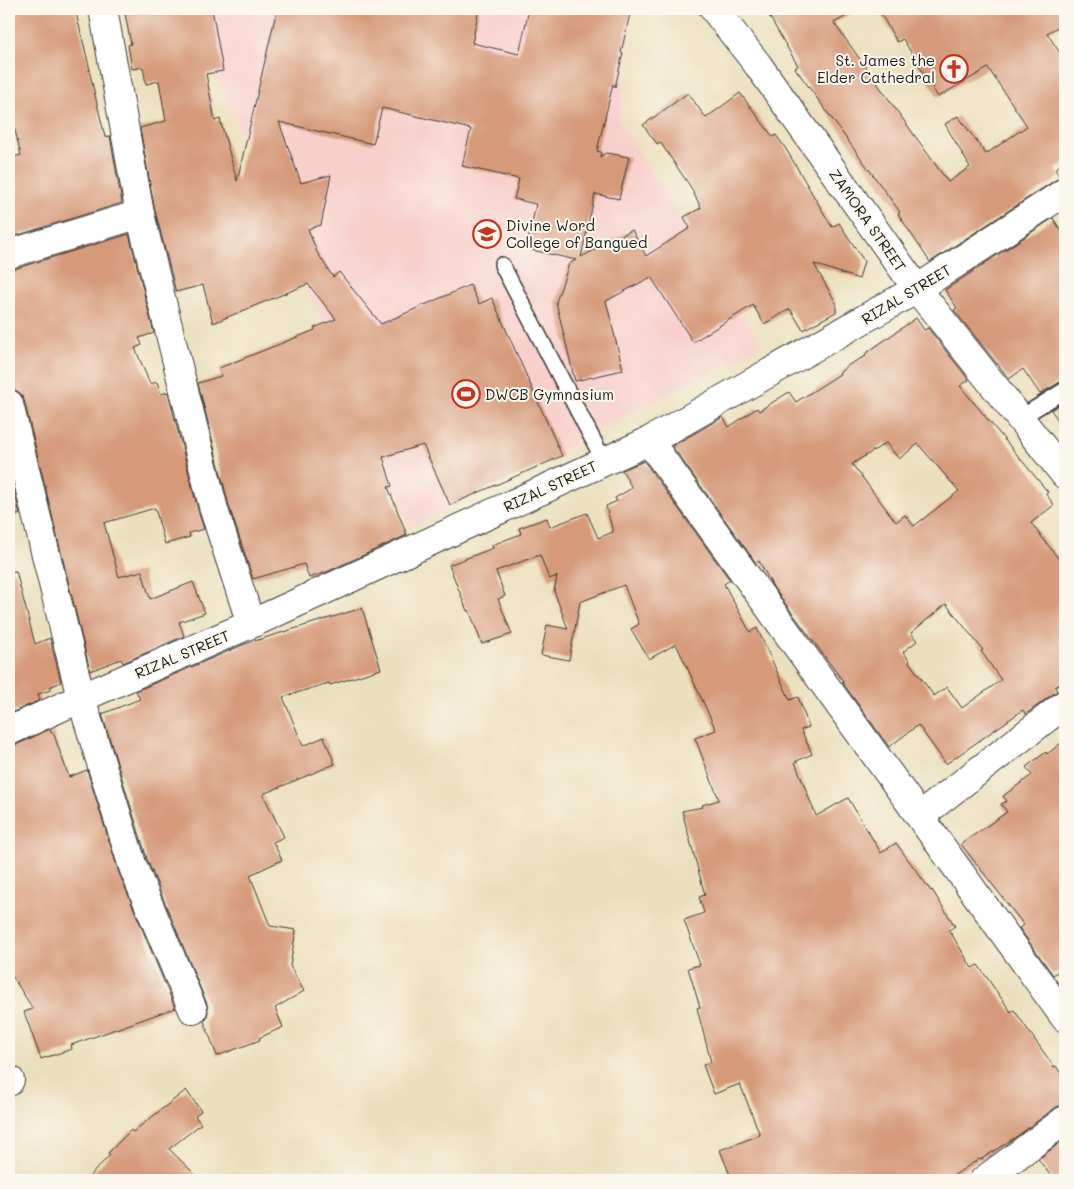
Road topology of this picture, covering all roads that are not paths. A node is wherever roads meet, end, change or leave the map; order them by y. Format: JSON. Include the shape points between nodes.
{"nodes":[{"id":1,"x":103,"y":9,"type":"edge"},
{"id":2,"x":714,"y":9,"type":"edge"},
{"id":3,"x":740,"y":9,"type":"edge"},
{"id":4,"x":758,"y":65,"type":"junction"},
{"id":5,"x":1065,"y":192,"type":"edge"},
{"id":6,"x":140,"y":214,"type":"junction"},
{"id":7,"x":9,"y":254,"type":"edge"},
{"id":8,"x":502,"y":265,"type":"dead end"},
{"id":9,"x":917,"y":289,"type":"junction"},
{"id":10,"x":1065,"y":390,"type":"edge"},
{"id":11,"x":9,"y":404,"type":"edge"},
{"id":12,"x":1020,"y":418,"type":"junction"},
{"id":13,"x":649,"y":441,"type":"junction"},
{"id":14,"x":604,"y":462,"type":"junction"},
{"id":15,"x":1065,"y":475,"type":"edge"},
{"id":16,"x":251,"y":624,"type":"junction"},
{"id":17,"x":81,"y":698,"type":"junction"},
{"id":18,"x":1065,"y":704,"type":"edge"},
{"id":19,"x":9,"y":731,"type":"edge"},
{"id":20,"x":920,"y":816,"type":"junction"},
{"id":21,"x":193,"y":1010,"type":"dead end"},
{"id":22,"x":1065,"y":1018,"type":"edge"},
{"id":23,"x":1065,"y":1120,"type":"edge"},
{"id":24,"x":984,"y":1180,"type":"edge"}],
"edges":[{"from":1,"to":6,"type":"street"},
{"from":2,"to":4,"type":"street","name":"ZAMORA STREET"},
{"from":3,"to":4,"type":"street","via":[[745,34]]},
{"from":4,"to":9,"type":"street","name":"ZAMORA STREET"},
{"from":5,"to":9,"type":"street","name":"RIZAL STREET"},
{"from":6,"to":7,"type":"street"},
{"from":6,"to":16,"type":"street","via":[[214,510]]},
{"from":8,"to":14,"type":"lane"},
{"from":9,"to":12,"type":"street","name":"ZAMORA STREET"},
{"from":9,"to":13,"type":"street","name":"RIZAL STREET"},
{"from":10,"to":12,"type":"lane"},
{"from":11,"to":17,"type":"street"},
{"from":12,"to":15,"type":"street","name":"ZAMORA STREET"},
{"from":13,"to":14,"type":"street","name":"RIZAL STREET"},
{"from":13,"to":20,"type":"street"},
{"from":14,"to":16,"type":"street","name":"RIZAL STREET"},
{"from":16,"to":17,"type":"street","name":"RIZAL STREET"},
{"from":17,"to":19,"type":"street","name":"RIZAL STREET"},
{"from":17,"to":21,"type":"street","via":[[133,867]]},
{"from":18,"to":20,"type":"street"},
{"from":20,"to":22,"type":"street"},
{"from":23,"to":24,"type":"street"}]}
